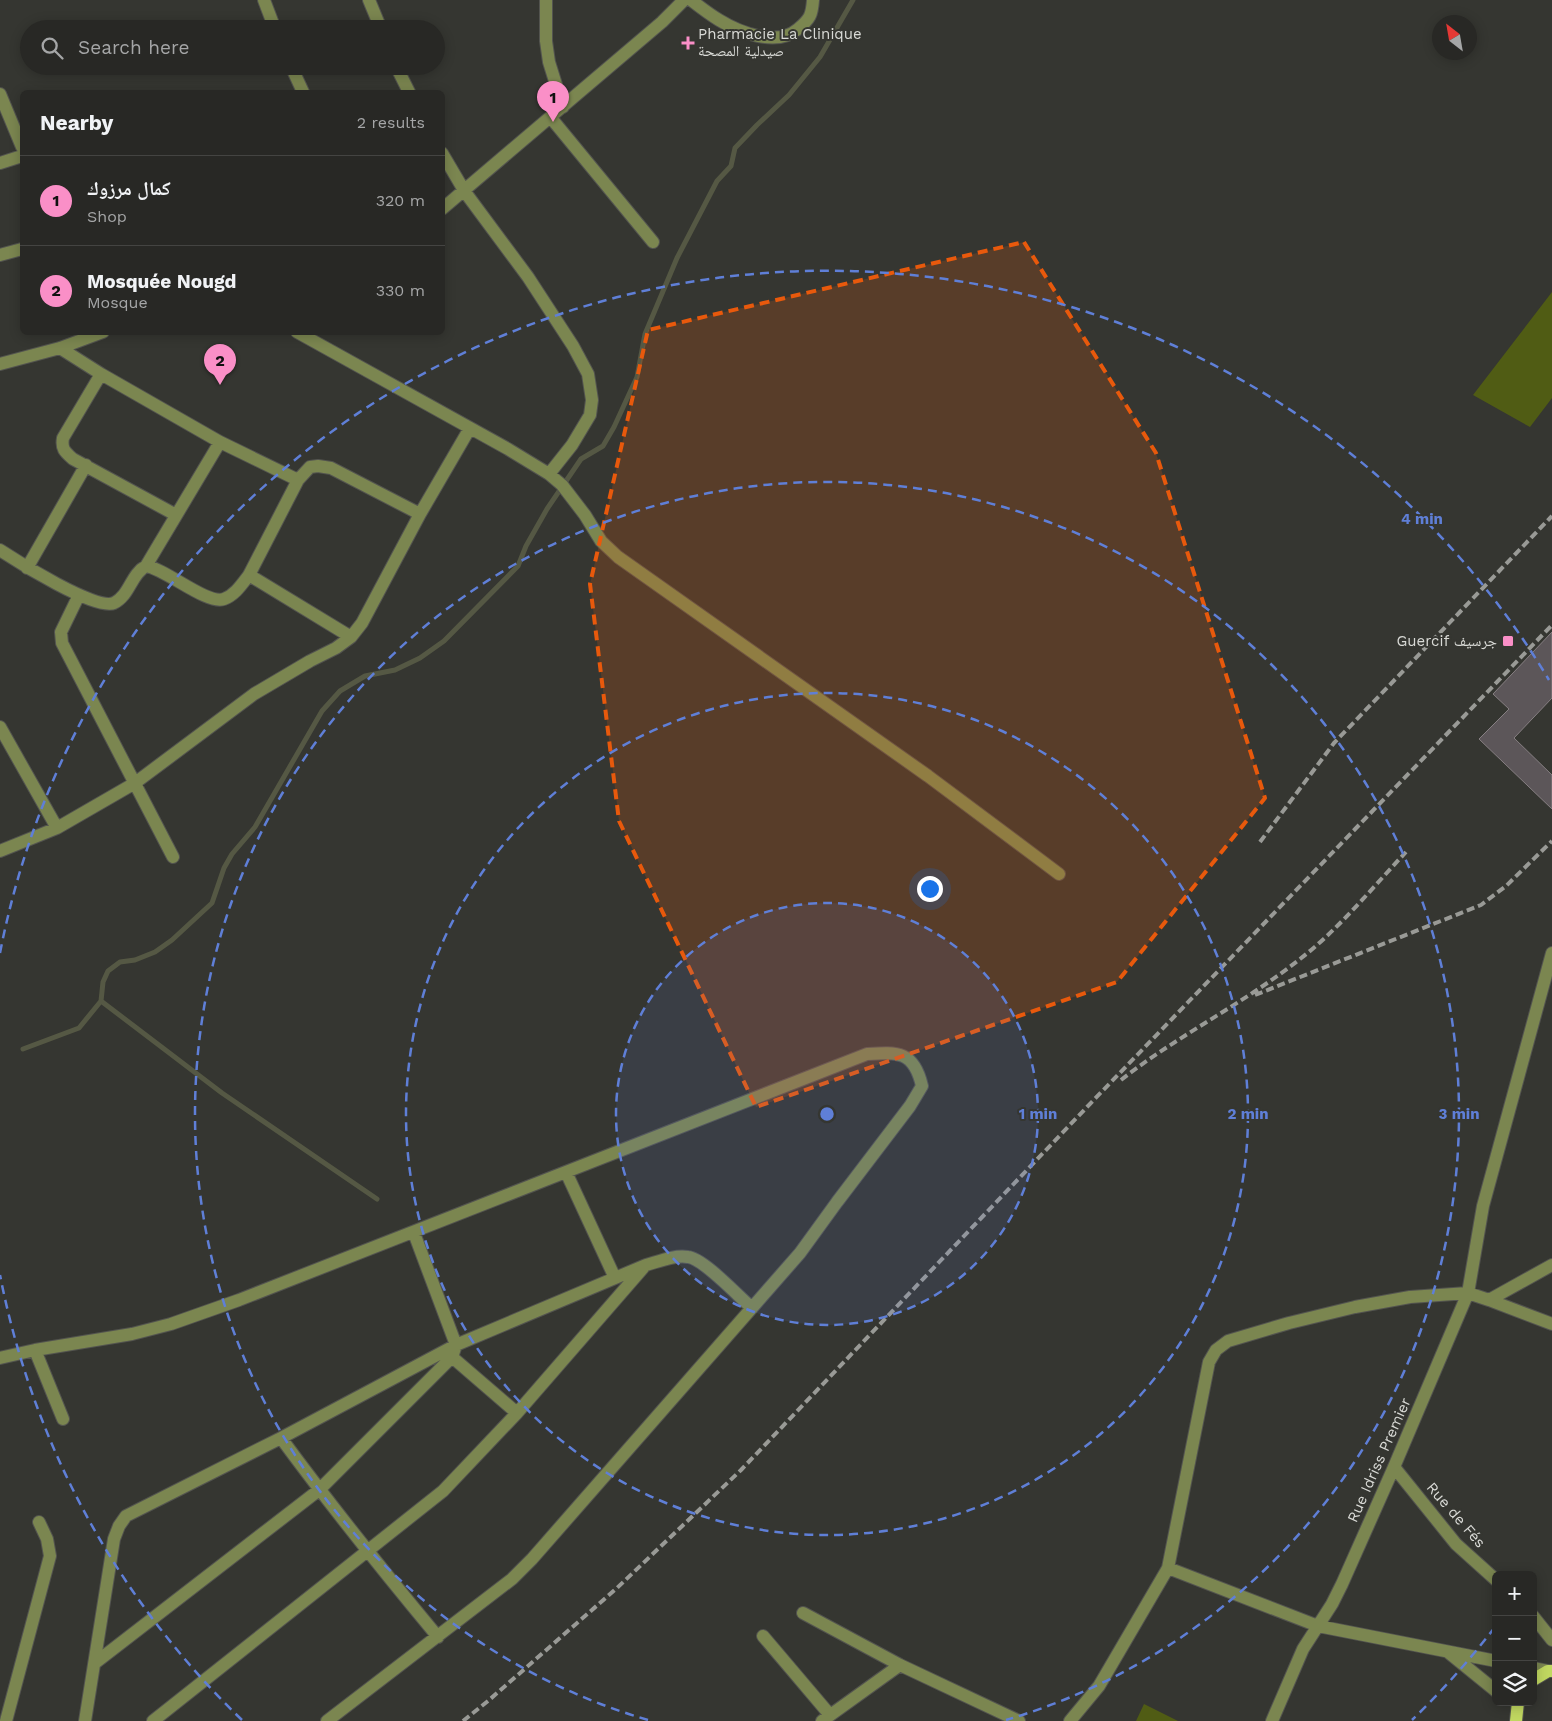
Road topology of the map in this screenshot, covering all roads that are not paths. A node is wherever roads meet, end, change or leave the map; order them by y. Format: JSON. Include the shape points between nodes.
{"nodes":[{"id":1,"x":264,"y":0,"type":"edge"},
{"id":2,"x":369,"y":0,"type":"edge"},
{"id":3,"x":546,"y":0,"type":"edge"},
{"id":4,"x":684,"y":0,"type":"edge"},
{"id":5,"x":691,"y":0,"type":"edge"},
{"id":6,"x":813,"y":0,"type":"edge"},
{"id":7,"x":272,"y":20,"type":"edge"},
{"id":8,"x":377,"y":20,"type":"edge"},
{"id":9,"x":295,"y":75,"type":"edge"},
{"id":10,"x":400,"y":75,"type":"edge"},
{"id":11,"x":301,"y":90,"type":"edge"},
{"id":12,"x":408,"y":90,"type":"edge"},
{"id":13,"x":0,"y":94,"type":"edge"},
{"id":14,"x":563,"y":107,"type":"junction"},
{"id":15,"x":551,"y":118,"type":"junction"},
{"id":16,"x":20,"y":142,"type":"edge"},
{"id":17,"x":20,"y":157,"type":"edge"},
{"id":18,"x":445,"y":158,"type":"edge"},
{"id":19,"x":0,"y":163,"type":"edge"},
{"id":20,"x":465,"y":192,"type":"junction"},
{"id":21,"x":445,"y":208,"type":"edge"},
{"id":22,"x":653,"y":242,"type":"dead end"},
{"id":23,"x":20,"y":249,"type":"edge"},
{"id":24,"x":0,"y":255,"type":"edge"},
{"id":25,"x":302,"y":335,"type":"edge"},
{"id":26,"x":75,"y":337,"type":"edge"},
{"id":27,"x":60,"y":348,"type":"junction"},
{"id":28,"x":0,"y":364,"type":"edge"},
{"id":29,"x":101,"y":374,"type":"junction"},
{"id":30,"x":470,"y":428,"type":"junction"},
{"id":31,"x":220,"y":442,"type":"junction"},
{"id":32,"x":86,"y":465,"type":"junction"},
{"id":33,"x":549,"y":474,"type":"junction"},
{"id":34,"x":298,"y":480,"type":"junction"},
{"id":35,"x":420,"y":514,"type":"junction"},
{"id":36,"x":176,"y":515,"type":"junction"},
{"id":37,"x":0,"y":550,"type":"edge"},
{"id":38,"x":146,"y":566,"type":"junction"},
{"id":39,"x":27,"y":568,"type":"junction"},
{"id":40,"x":248,"y":575,"type":"junction"},
{"id":41,"x":79,"y":596,"type":"junction"},
{"id":42,"x":351,"y":637,"type":"junction"},
{"id":43,"x":0,"y":727,"type":"edge"},
{"id":44,"x":136,"y":783,"type":"junction"},
{"id":45,"x":57,"y":828,"type":"junction"},
{"id":46,"x":0,"y":851,"type":"edge"},
{"id":47,"x":173,"y":856,"type":"dead end"},
{"id":48,"x":1058,"y":874,"type":"dead end"},
{"id":49,"x":1552,"y":954,"type":"edge"},
{"id":50,"x":566,"y":1172,"type":"junction"},
{"id":51,"x":414,"y":1233,"type":"junction"},
{"id":52,"x":646,"y":1264,"type":"junction"},
{"id":53,"x":1552,"y":1265,"type":"edge"},
{"id":54,"x":615,"y":1278,"type":"junction"},
{"id":55,"x":1468,"y":1293,"type":"junction"},
{"id":56,"x":1489,"y":1300,"type":"junction"},
{"id":57,"x":752,"y":1308,"type":"junction"},
{"id":58,"x":1552,"y":1324,"type":"edge"},
{"id":59,"x":456,"y":1345,"type":"junction"},
{"id":60,"x":35,"y":1350,"type":"junction"},
{"id":61,"x":452,"y":1357,"type":"junction"},
{"id":62,"x":0,"y":1358,"type":"edge"},
{"id":63,"x":517,"y":1413,"type":"junction"},
{"id":64,"x":62,"y":1419,"type":"dead end"},
{"id":65,"x":281,"y":1438,"type":"junction"},
{"id":66,"x":1394,"y":1467,"type":"junction"},
{"id":67,"x":319,"y":1490,"type":"junction"},
{"id":68,"x":39,"y":1522,"type":"dead end"},
{"id":69,"x":368,"y":1552,"type":"junction"},
{"id":70,"x":1168,"y":1568,"type":"junction"},
{"id":71,"x":1492,"y":1576,"type":"edge"},
{"id":72,"x":803,"y":1614,"type":"dead end"},
{"id":73,"x":1537,"y":1621,"type":"edge"},
{"id":74,"x":1318,"y":1626,"type":"junction"},
{"id":75,"x":763,"y":1636,"type":"dead end"},
{"id":76,"x":438,"y":1637,"type":"junction"},
{"id":77,"x":1552,"y":1640,"type":"edge"},
{"id":78,"x":1446,"y":1650,"type":"junction"},
{"id":79,"x":1492,"y":1660,"type":"edge"},
{"id":80,"x":95,"y":1663,"type":"junction"},
{"id":81,"x":900,"y":1666,"type":"junction"},
{"id":82,"x":1537,"y":1669,"type":"edge"},
{"id":83,"x":1550,"y":1671,"type":"edge"},
{"id":84,"x":1537,"y":1678,"type":"edge"},
{"id":85,"x":1492,"y":1688,"type":"edge"},
{"id":86,"x":826,"y":1718,"type":"edge"},
{"id":87,"x":6,"y":1721,"type":"edge"},
{"id":88,"x":85,"y":1721,"type":"edge"},
{"id":89,"x":153,"y":1721,"type":"edge"},
{"id":90,"x":327,"y":1721,"type":"edge"},
{"id":91,"x":1019,"y":1721,"type":"edge"},
{"id":92,"x":1070,"y":1721,"type":"edge"},
{"id":93,"x":1272,"y":1721,"type":"edge"}],
"edges":[{"from":1,"to":7,"type":"street"},
{"from":2,"to":8,"type":"street"},
{"from":3,"to":14,"type":"street","via":[[549,62]]},
{"from":4,"to":14,"type":"street"},
{"from":5,"to":6,"type":"street","via":[[720,21],[750,34],[776,38],[792,35],[806,22],[812,14]]},
{"from":9,"to":11,"type":"street"},
{"from":10,"to":12,"type":"street"},
{"from":13,"to":16,"type":"street"},
{"from":14,"to":15,"type":"street"},
{"from":15,"to":20,"type":"street"},
{"from":15,"to":22,"type":"street"},
{"from":17,"to":19,"type":"street"},
{"from":18,"to":20,"type":"street"},
{"from":20,"to":21,"type":"street"},
{"from":20,"to":33,"type":"street","via":[[528,277],[588,374],[592,400],[590,414],[576,439]]},
{"from":23,"to":24,"type":"street"},
{"from":25,"to":30,"type":"street"},
{"from":26,"to":27,"type":"street"},
{"from":27,"to":28,"type":"street"},
{"from":27,"to":29,"type":"street"},
{"from":29,"to":31,"type":"street"},
{"from":29,"to":32,"type":"street","via":[[62,444],[64,452]]},
{"from":30,"to":33,"type":"street"},
{"from":30,"to":35,"type":"street"},
{"from":31,"to":34,"type":"street"},
{"from":31,"to":36,"type":"street"},
{"from":32,"to":36,"type":"street"},
{"from":32,"to":39,"type":"street"},
{"from":33,"to":48,"type":"street","via":[[562,485],[601,541],[618,557],[928,776]]},
{"from":34,"to":35,"type":"street","via":[[310,467],[331,468]]},
{"from":34,"to":40,"type":"street"},
{"from":35,"to":42,"type":"street","via":[[362,623]]},
{"from":36,"to":38,"type":"street"},
{"from":37,"to":39,"type":"street"},
{"from":38,"to":40,"type":"street","via":[[213,599],[222,600],[241,586]]},
{"from":38,"to":41,"type":"street","via":[[113,604],[106,605]]},
{"from":39,"to":41,"type":"street"},
{"from":40,"to":42,"type":"street"},
{"from":41,"to":44,"type":"street","via":[[61,632],[62,643]]},
{"from":42,"to":44,"type":"street","via":[[254,694]]},
{"from":43,"to":45,"type":"street"},
{"from":44,"to":45,"type":"street"},
{"from":44,"to":47,"type":"street"},
{"from":45,"to":46,"type":"street"},
{"from":49,"to":55,"type":"street","name":"Rue Idriss Premier","via":[[1483,1206]]},
{"from":50,"to":51,"type":"street"},
{"from":50,"to":54,"type":"street"},
{"from":50,"to":57,"type":"street","via":[[867,1054],[893,1052],[909,1060],[919,1072],[922,1086],[910,1106],[800,1253]]},
{"from":51,"to":59,"type":"street"},
{"from":51,"to":60,"type":"street","via":[[171,1324]]},
{"from":52,"to":54,"type":"street"},
{"from":52,"to":57,"type":"street","via":[[690,1257],[701,1262]]},
{"from":52,"to":63,"type":"street"},
{"from":53,"to":56,"type":"street"},
{"from":54,"to":59,"type":"street"},
{"from":55,"to":56,"type":"street"},
{"from":55,"to":66,"type":"street","name":"Rue Idriss Premier"},
{"from":55,"to":70,"type":"street","via":[[1410,1297],[1356,1307],[1228,1341],[1216,1350],[1209,1362]]},
{"from":56,"to":58,"type":"street"},
{"from":57,"to":76,"type":"street","via":[[532,1559],[512,1579]]},
{"from":59,"to":61,"type":"street"},
{"from":59,"to":65,"type":"street"},
{"from":60,"to":62,"type":"street"},
{"from":60,"to":64,"type":"street"},
{"from":61,"to":63,"type":"street"},
{"from":61,"to":67,"type":"street"},
{"from":63,"to":69,"type":"street","via":[[443,1491]]},
{"from":65,"to":67,"type":"street"},
{"from":65,"to":80,"type":"street","via":[[126,1516],[114,1538]]},
{"from":66,"to":71,"type":"street","name":"Rue de Fés","via":[[1456,1544]]},
{"from":66,"to":74,"type":"street","name":"Rue Idriss Premier","via":[[1342,1584]]},
{"from":67,"to":69,"type":"street"},
{"from":67,"to":80,"type":"street"},
{"from":68,"to":87,"type":"street","via":[[50,1556]]},
{"from":69,"to":76,"type":"street"},
{"from":69,"to":89,"type":"street"},
{"from":70,"to":74,"type":"street"},
{"from":70,"to":92,"type":"street","via":[[1100,1686]]},
{"from":72,"to":81,"type":"street"},
{"from":73,"to":77,"type":"street"},
{"from":74,"to":78,"type":"street"},
{"from":74,"to":93,"type":"street","name":"Rue Idriss Premier","via":[[1303,1649]]},
{"from":75,"to":86,"type":"street"},
{"from":76,"to":90,"type":"street"},
{"from":78,"to":79,"type":"street"},
{"from":78,"to":85,"type":"street"},
{"from":80,"to":88,"type":"street"},
{"from":81,"to":86,"type":"street"},
{"from":81,"to":91,"type":"street"},
{"from":82,"to":83,"type":"street"},
{"from":83,"to":84,"type":"main road"}]}
